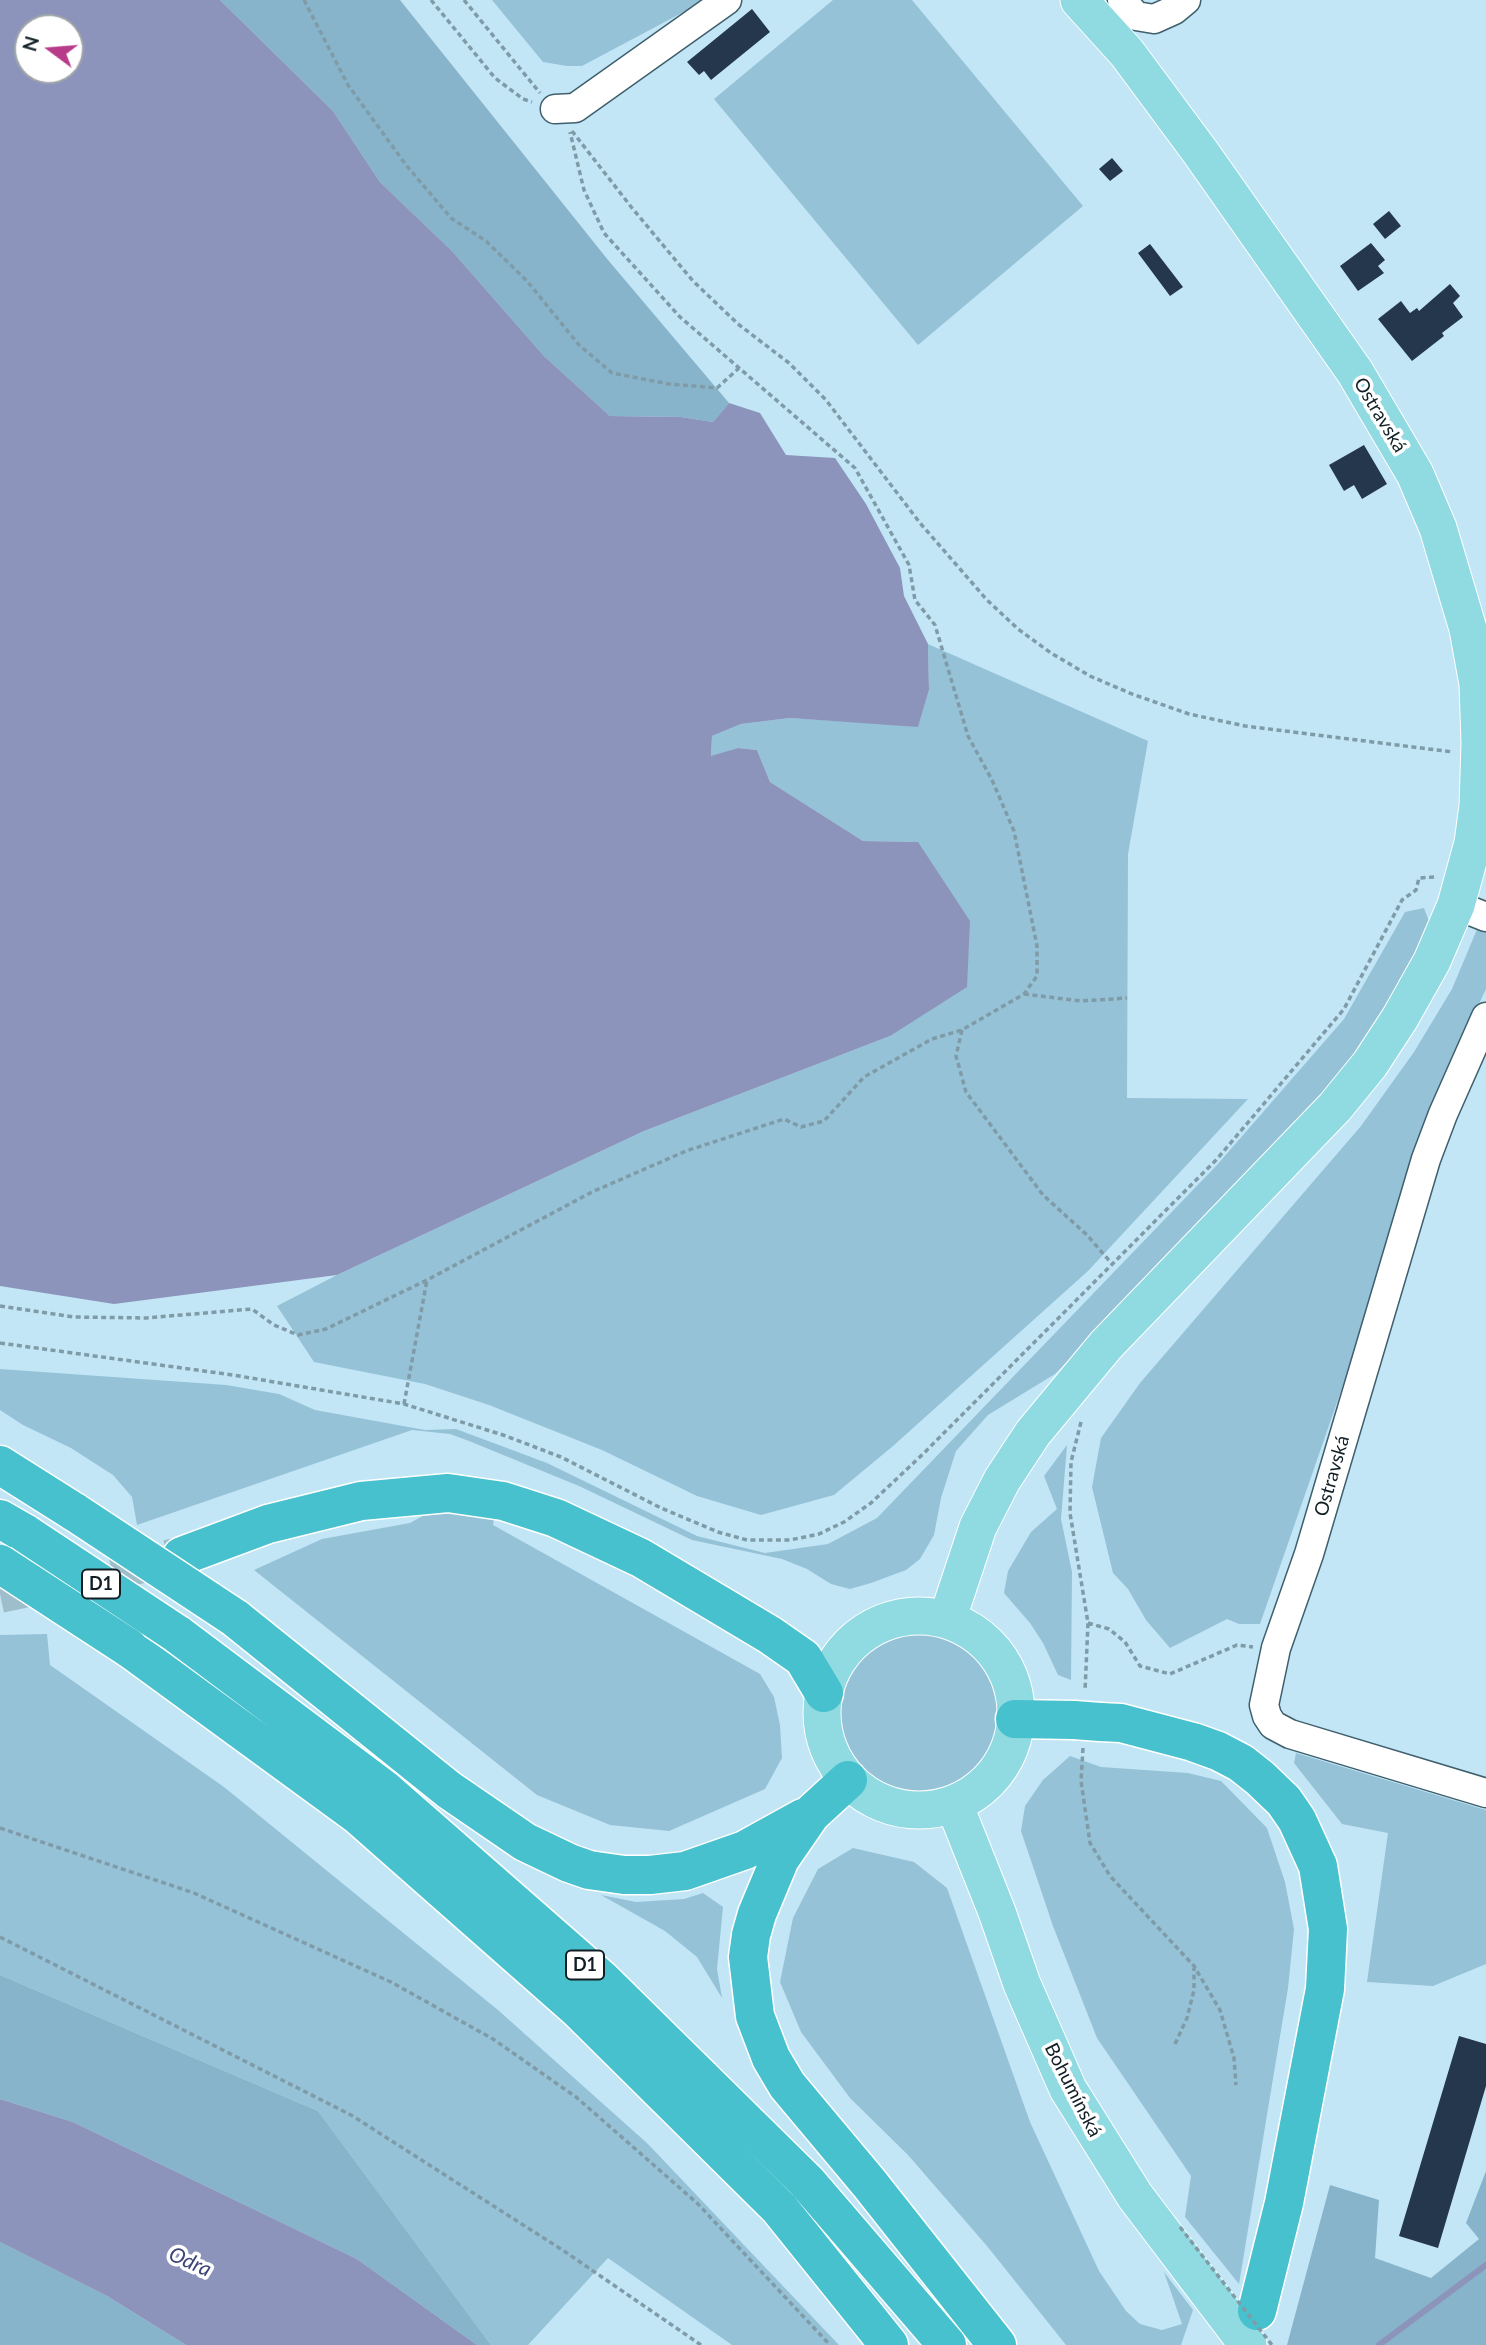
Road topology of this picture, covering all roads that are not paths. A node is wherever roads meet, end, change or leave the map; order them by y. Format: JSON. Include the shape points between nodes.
{"nodes":[{"id":1,"x":727,"y":0,"type":"edge"},
{"id":2,"x":1079,"y":0,"type":"edge"},
{"id":3,"x":1122,"y":0,"type":"edge"},
{"id":4,"x":1186,"y":0,"type":"edge"},
{"id":5,"x":561,"y":117,"type":"road end"},
{"id":6,"x":1471,"y":911,"type":"edge"},
{"id":7,"x":1486,"y":1017,"type":"edge"},
{"id":8,"x":0,"y":1465,"type":"edge"},
{"id":9,"x":13,"y":1527,"type":"edge"},
{"id":10,"x":181,"y":1556,"type":"tunnel mouth"},
{"id":11,"x":0,"y":1564,"type":"edge"},
{"id":12,"x":947,"y":1620,"type":"junction"},
{"id":13,"x":824,"y":1693,"type":"junction"},
{"id":14,"x":1015,"y":1719,"type":"junction"},
{"id":15,"x":848,"y":1780,"type":"junction"},
{"id":16,"x":1486,"y":1793,"type":"edge"},
{"id":17,"x":954,"y":1804,"type":"junction"},
{"id":18,"x":811,"y":1814,"type":"junction"},
{"id":19,"x":1259,"y":2334,"type":"edge"},
{"id":20,"x":889,"y":2345,"type":"edge"},
{"id":21,"x":947,"y":2345,"type":"edge"},
{"id":22,"x":997,"y":2345,"type":"edge"}],
"edges":[{"from":1,"to":5,"type":"street"},
{"from":2,"to":6,"type":"main road","name":"Ostravská","via":[[1127,53],[1201,153],[1354,372],[1415,474],[1438,528],[1468,629],[1478,684],[1480,743]]},
{"from":3,"to":4,"type":"street","via":[[1136,16],[1154,19]]},
{"from":6,"to":12,"type":"main road","name":"Ostravská","via":[[1370,1064],[1335,1107],[1105,1345],[1033,1433],[978,1527]]},
{"from":7,"to":16,"type":"street","name":"Ostravská","via":[[1426,1159],[1309,1554],[1276,1648],[1264,1705],[1279,1729]]},
{"from":8,"to":18,"type":"highway","bridge":true,"via":[[235,1618],[505,1830],[569,1863],[624,1875],[685,1871],[745,1850]]},
{"from":9,"to":21,"type":"highway","number":"D1","bridge":true,"via":[[177,1634],[385,1790],[602,1980],[807,2182]]},
{"from":10,"to":13,"type":"highway","via":[[268,1524],[361,1501],[448,1493],[503,1501],[556,1518],[641,1558],[723,1607],[803,1658]]},
{"from":11,"to":20,"type":"highway","number":"D1","bridge":true,"via":[[129,1648],[359,1816],[578,2009],[779,2208]]},
{"from":12,"to":13,"type":"main road","via":[[894,1619],[862,1634],[838,1660]]},
{"from":12,"to":14,"type":"main road","via":[[973,1633],[994,1652],[1010,1684]]},
{"from":13,"to":15,"type":"main road","via":[[824,1733]]},
{"from":14,"to":17,"type":"main road","via":[[997,1770],[985,1784]]},
{"from":14,"to":19,"type":"highway","via":[[1086,1710],[1193,1742],[1241,1763],[1284,1801],[1318,1866],[1328,1929],[1325,1989]]},
{"from":15,"to":17,"type":"main road","via":[[871,1798],[898,1808],[926,1810]]},
{"from":15,"to":18,"type":"highway"},
{"from":17,"to":19,"type":"main road","name":"Bohumínská","via":[[1022,1984],[1068,2089],[1113,2165]]},
{"from":18,"to":22,"type":"highway","via":[[780,1859],[751,1935],[748,1969],[759,2028],[787,2085]]}]}
